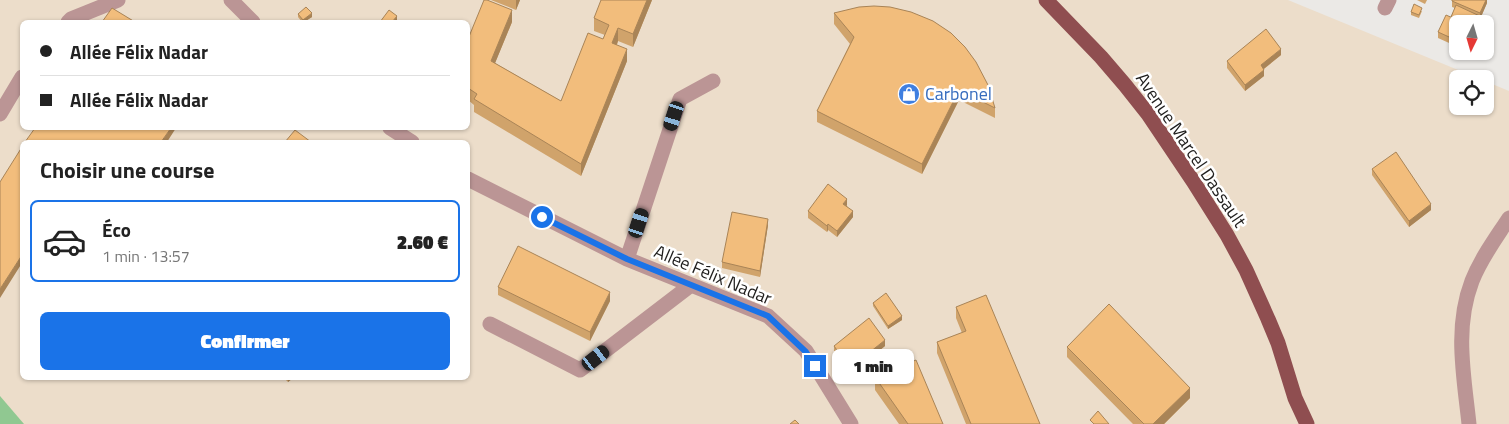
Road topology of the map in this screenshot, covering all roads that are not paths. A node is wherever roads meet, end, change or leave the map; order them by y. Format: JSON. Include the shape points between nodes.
{"nodes":[{"id":1,"x":118,"y":0,"type":"edge"},
{"id":2,"x":231,"y":0,"type":"edge"},
{"id":3,"x":1046,"y":0,"type":"edge"},
{"id":4,"x":70,"y":20,"type":"edge"},
{"id":5,"x":251,"y":20,"type":"edge"},
{"id":6,"x":20,"y":80,"type":"edge"},
{"id":7,"x":713,"y":81,"type":"dead end"},
{"id":8,"x":0,"y":114,"type":"edge"},
{"id":9,"x":393,"y":130,"type":"edge"},
{"id":10,"x":409,"y":140,"type":"edge"},
{"id":11,"x":470,"y":180,"type":"edge"},
{"id":12,"x":1509,"y":218,"type":"edge"},
{"id":13,"x":627,"y":259,"type":"junction"},
{"id":14,"x":691,"y":285,"type":"junction"},
{"id":15,"x":490,"y":324,"type":"dead end"},
{"id":16,"x":1295,"y":398,"type":"junction"},
{"id":17,"x":851,"y":424,"type":"edge"},
{"id":18,"x":1296,"y":424,"type":"edge"},
{"id":19,"x":1307,"y":424,"type":"edge"},
{"id":20,"x":1470,"y":424,"type":"edge"}],
"edges":[{"from":1,"to":4,"type":"street"},
{"from":2,"to":5,"type":"street"},
{"from":3,"to":16,"type":"main road","name":"Avenue Marcel Dassault","via":[[1101,56],[1130,92],[1227,235],[1278,343]]},
{"from":6,"to":8,"type":"street"},
{"from":7,"to":13,"type":"street","via":[[680,98]]},
{"from":9,"to":10,"type":"street"},
{"from":11,"to":13,"type":"street","name":"Allée Félix Nadar"},
{"from":12,"to":20,"type":"street","via":[[1472,281],[1463,315],[1462,358]]},
{"from":13,"to":14,"type":"street","name":"Allée Félix Nadar"},
{"from":14,"to":15,"type":"street","via":[[580,370]]},
{"from":14,"to":17,"type":"street","name":"Allée Félix Nadar","via":[[768,316],[806,352]]},
{"from":16,"to":18,"type":"main road","name":"Avenue Marcel Dassault"},
{"from":16,"to":19,"type":"main road","name":"Avenue Marcel Dassault"}]}
